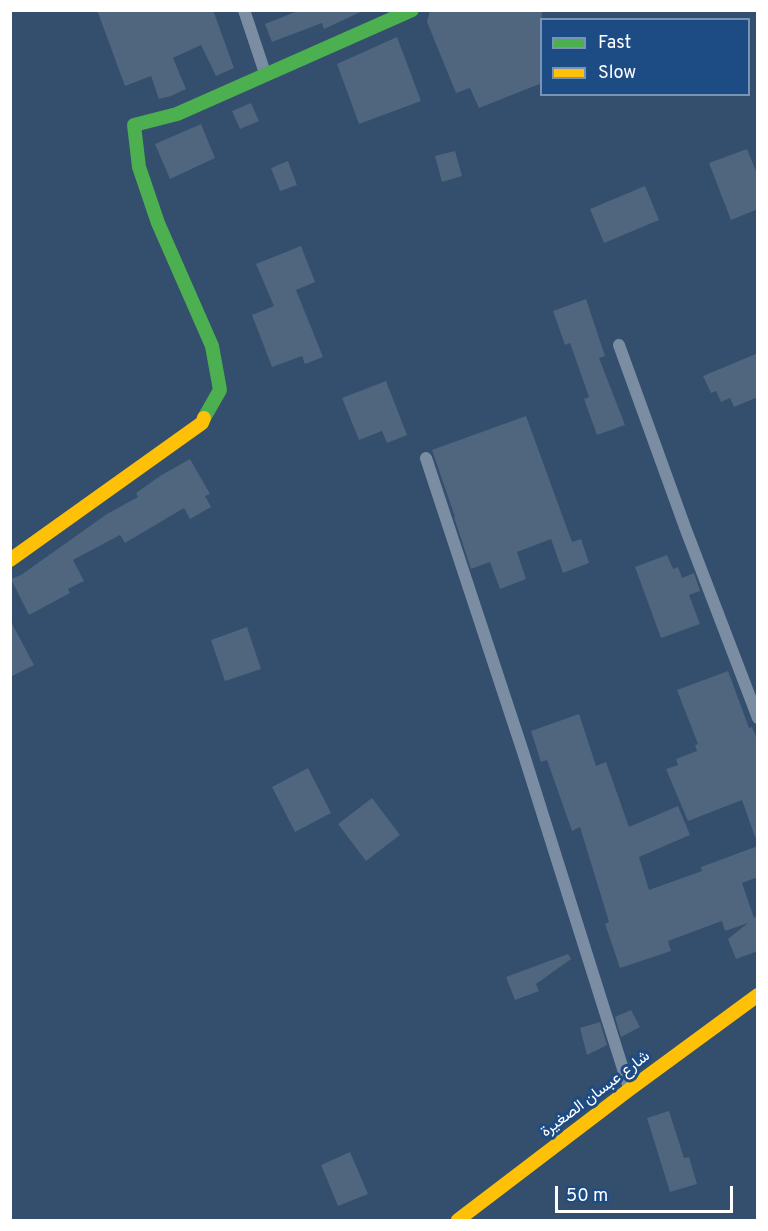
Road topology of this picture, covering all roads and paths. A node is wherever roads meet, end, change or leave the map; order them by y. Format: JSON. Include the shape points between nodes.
{"nodes":[{"id":1,"x":244,"y":10,"type":"edge"},
{"id":2,"x":412,"y":10,"type":"edge"},
{"id":3,"x":265,"y":74,"type":"junction"},
{"id":4,"x":618,"y":345,"type":"dead end"},
{"id":5,"x":426,"y":458,"type":"dead end"},
{"id":6,"x":10,"y":560,"type":"edge"},
{"id":7,"x":758,"y":717,"type":"edge"},
{"id":8,"x":756,"y":995,"type":"edge"},
{"id":9,"x":630,"y":1089,"type":"junction"},
{"id":10,"x":458,"y":1221,"type":"edge"}],
"edges":[{"from":1,"to":3,"type":"lane"},
{"from":2,"to":3,"type":"street"},
{"from":3,"to":6,"type":"street","via":[[177,114],[134,124],[139,167],[158,224],[212,346],[220,390],[216,398],[202,423]]},
{"from":4,"to":7,"type":"lane"},
{"from":5,"to":9,"type":"lane"},
{"from":8,"to":9,"type":"street","name":"شارع عبسان الصغيرة"},
{"from":9,"to":10,"type":"street","name":"شارع عبسان الصغيرة"}]}
